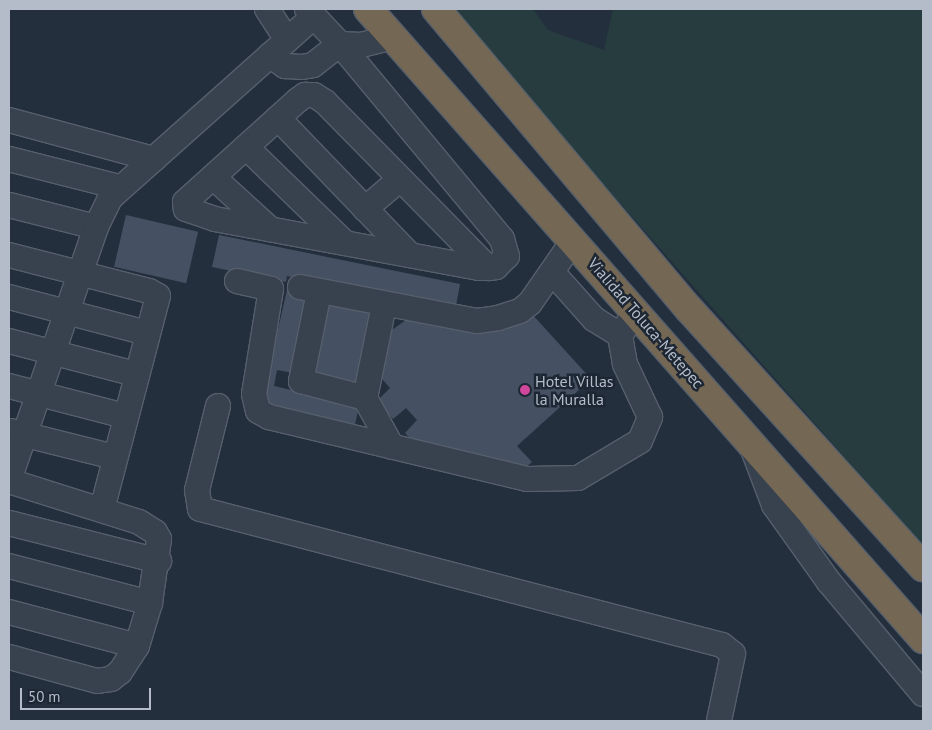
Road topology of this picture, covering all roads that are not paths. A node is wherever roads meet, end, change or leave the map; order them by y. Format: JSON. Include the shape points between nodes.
{"nodes":[{"id":1,"x":267,"y":9,"type":"edge"},
{"id":2,"x":286,"y":9,"type":"edge"},
{"id":3,"x":368,"y":9,"type":"edge"},
{"id":4,"x":436,"y":9,"type":"edge"},
{"id":5,"x":295,"y":30,"type":"edge"},
{"id":6,"x":393,"y":37,"type":"junction"},
{"id":7,"x":340,"y":44,"type":"junction"},
{"id":8,"x":278,"y":118,"type":"junction"},
{"id":9,"x":9,"y":120,"type":"edge"},
{"id":10,"x":246,"y":147,"type":"junction"},
{"id":11,"x":9,"y":159,"type":"edge"},
{"id":12,"x":154,"y":160,"type":"junction"},
{"id":13,"x":214,"y":177,"type":"junction"},
{"id":14,"x":400,"y":178,"type":"junction"},
{"id":15,"x":454,"y":181,"type":"junction"},
{"id":16,"x":119,"y":187,"type":"junction"},
{"id":17,"x":9,"y":205,"type":"edge"},
{"id":18,"x":365,"y":209,"type":"junction"},
{"id":19,"x":431,"y":210,"type":"junction"},
{"id":20,"x":96,"y":227,"type":"junction"},
{"id":21,"x":270,"y":229,"type":"junction"},
{"id":22,"x":573,"y":241,"type":"junction"},
{"id":23,"x":345,"y":243,"type":"junction"},
{"id":24,"x":9,"y":255,"type":"edge"},
{"id":25,"x":410,"y":256,"type":"junction"},
{"id":26,"x":488,"y":268,"type":"junction"},
{"id":27,"x":552,"y":272,"type":"junction"},
{"id":28,"x":79,"y":273,"type":"junction"},
{"id":29,"x":237,"y":281,"type":"dead end"},
{"id":30,"x":9,"y":297,"type":"edge"},
{"id":31,"x":384,"y":305,"type":"junction"},
{"id":32,"x":66,"y":312,"type":"junction"},
{"id":33,"x":636,"y":312,"type":"junction"},
{"id":34,"x":147,"y":334,"type":"junction"},
{"id":35,"x":620,"y":335,"type":"junction"},
{"id":36,"x":9,"y":342,"type":"edge"},
{"id":37,"x":52,"y":352,"type":"junction"},
{"id":38,"x":136,"y":374,"type":"junction"},
{"id":39,"x":9,"y":386,"type":"edge"},
{"id":40,"x":38,"y":394,"type":"junction"},
{"id":41,"x":365,"y":398,"type":"junction"},
{"id":42,"x":218,"y":406,"type":"dead end"},
{"id":43,"x":125,"y":416,"type":"junction"},
{"id":44,"x":17,"y":432,"type":"edge"},
{"id":45,"x":751,"y":442,"type":"junction"},
{"id":46,"x":392,"y":447,"type":"junction"},
{"id":47,"x":114,"y":458,"type":"junction"},
{"id":48,"x":9,"y":480,"type":"edge"},
{"id":49,"x":102,"y":510,"type":"junction"},
{"id":50,"x":9,"y":523,"type":"edge"},
{"id":51,"x":159,"y":561,"type":"junction"},
{"id":52,"x":9,"y":566,"type":"edge"},
{"id":53,"x":923,"y":567,"type":"edge"},
{"id":54,"x":150,"y":603,"type":"junction"},
{"id":55,"x":9,"y":612,"type":"edge"},
{"id":56,"x":923,"y":639,"type":"edge"},
{"id":57,"x":137,"y":646,"type":"junction"},
{"id":58,"x":9,"y":656,"type":"edge"},
{"id":59,"x":923,"y":694,"type":"edge"},
{"id":60,"x":719,"y":721,"type":"edge"}],
"edges":[{"from":1,"to":5,"type":"street"},
{"from":2,"to":5,"type":"street"},
{"from":3,"to":6,"type":"highway","name":"Vialidad Toluca-Metepec"},
{"from":4,"to":53,"type":"highway","via":[[688,308]]},
{"from":5,"to":7,"type":"street"},
{"from":5,"to":7,"type":"street","via":[[285,66],[313,65]]},
{"from":5,"to":12,"type":"street"},
{"from":6,"to":7,"type":"street","via":[[361,45]]},
{"from":6,"to":22,"type":"highway","name":"Vialidad Toluca-Metepec"},
{"from":7,"to":15,"type":"street"},
{"from":8,"to":10,"type":"street"},
{"from":8,"to":14,"type":"street","via":[[305,95],[314,95],[325,102]]},
{"from":8,"to":18,"type":"street"},
{"from":9,"to":12,"type":"street"},
{"from":10,"to":13,"type":"street"},
{"from":10,"to":23,"type":"street"},
{"from":11,"to":16,"type":"street"},
{"from":12,"to":16,"type":"street"},
{"from":13,"to":21,"type":"street"},
{"from":13,"to":21,"type":"street","via":[[185,202],[186,209],[215,219]]},
{"from":14,"to":18,"type":"street"},
{"from":14,"to":19,"type":"street"},
{"from":15,"to":19,"type":"street"},
{"from":15,"to":26,"type":"street","via":[[502,239],[507,256],[496,267]]},
{"from":16,"to":20,"type":"street","via":[[102,211]]},
{"from":17,"to":20,"type":"street"},
{"from":18,"to":25,"type":"street"},
{"from":19,"to":26,"type":"street"},
{"from":20,"to":28,"type":"street"},
{"from":21,"to":23,"type":"street"},
{"from":22,"to":27,"type":"street"},
{"from":22,"to":33,"type":"highway","name":"Vialidad Toluca-Metepec"},
{"from":23,"to":25,"type":"street"},
{"from":24,"to":28,"type":"street"},
{"from":25,"to":26,"type":"street"},
{"from":27,"to":31,"type":"street","via":[[530,303],[520,311],[498,318],[477,321]]},
{"from":27,"to":35,"type":"street","via":[[594,319]]},
{"from":28,"to":32,"type":"street"},
{"from":28,"to":34,"type":"street","via":[[155,293],[158,301]]},
{"from":29,"to":46,"type":"street","via":[[271,289],[254,394],[258,411],[269,417]]},
{"from":30,"to":32,"type":"street"},
{"from":31,"to":41,"type":"street"},
{"from":31,"to":41,"type":"street","via":[[309,289],[301,381]]},
{"from":32,"to":34,"type":"street"},
{"from":32,"to":37,"type":"street"},
{"from":33,"to":35,"type":"street"},
{"from":33,"to":45,"type":"highway","name":"Vialidad Toluca-Metepec"},
{"from":34,"to":38,"type":"street"},
{"from":35,"to":46,"type":"street","via":[[625,364],[650,417],[640,441],[578,478],[528,478]]},
{"from":36,"to":37,"type":"street"},
{"from":37,"to":38,"type":"street"},
{"from":37,"to":40,"type":"street"},
{"from":38,"to":43,"type":"street"},
{"from":39,"to":40,"type":"street"},
{"from":40,"to":43,"type":"street"},
{"from":40,"to":44,"type":"street"},
{"from":41,"to":46,"type":"street"},
{"from":42,"to":60,"type":"street","via":[[197,490],[200,509],[722,645],[733,654]]},
{"from":43,"to":47,"type":"street"},
{"from":44,"to":47,"type":"street"},
{"from":44,"to":48,"type":"street"},
{"from":45,"to":56,"type":"highway","name":"Vialidad Toluca-Metepec"},
{"from":45,"to":59,"type":"street","via":[[774,505],[829,582]]},
{"from":47,"to":49,"type":"street"},
{"from":48,"to":49,"type":"street"},
{"from":49,"to":51,"type":"street","via":[[139,522],[155,532],[159,539]]},
{"from":50,"to":51,"type":"street"},
{"from":51,"to":54,"type":"street"},
{"from":52,"to":54,"type":"street"},
{"from":54,"to":57,"type":"street"},
{"from":55,"to":57,"type":"street"},
{"from":57,"to":58,"type":"street","via":[[120,672],[111,679],[97,681]]}]}
